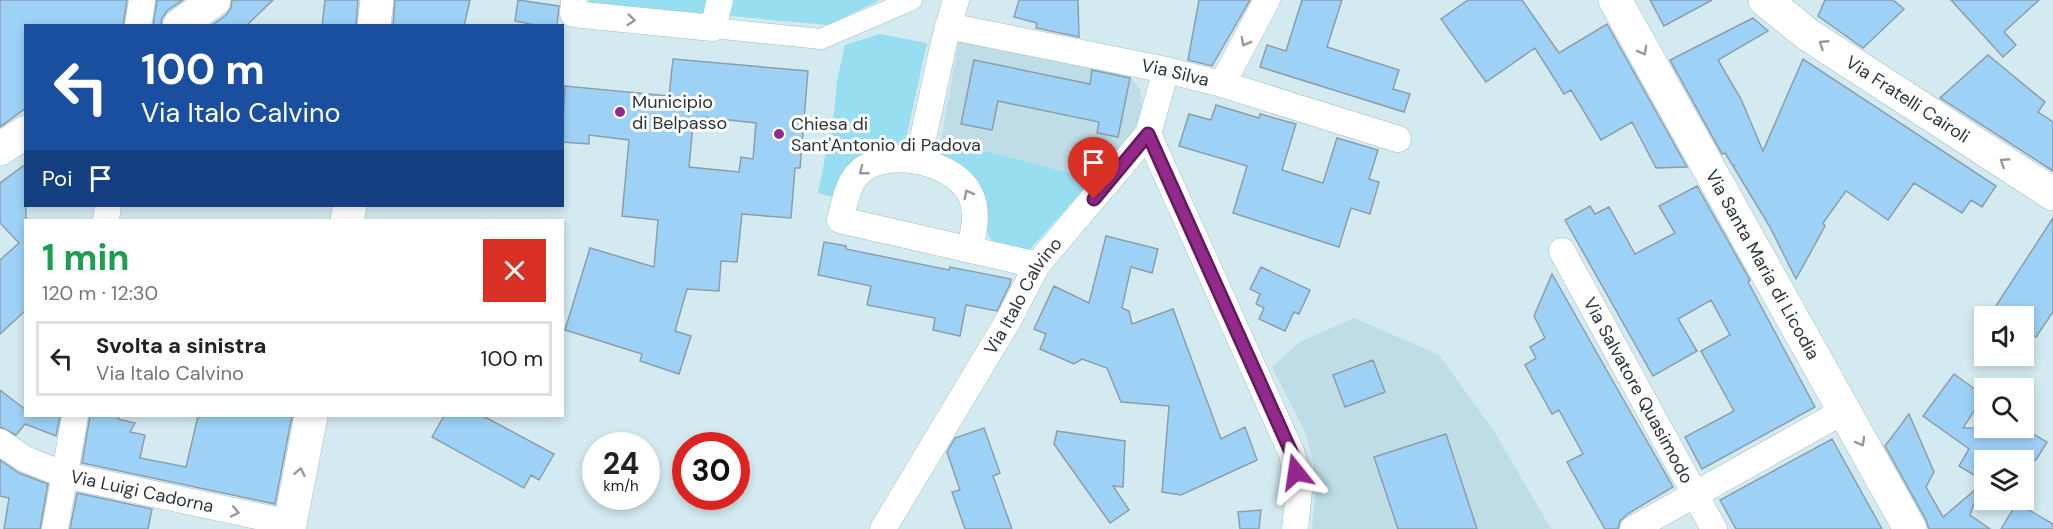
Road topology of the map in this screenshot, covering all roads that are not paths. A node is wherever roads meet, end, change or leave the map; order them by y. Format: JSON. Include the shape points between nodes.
{"nodes":[{"id":1,"x":142,"y":0,"type":"edge"},
{"id":2,"x":214,"y":0,"type":"edge"},
{"id":3,"x":377,"y":0,"type":"edge"},
{"id":4,"x":574,"y":0,"type":"edge"},
{"id":5,"x":720,"y":0,"type":"edge"},
{"id":6,"x":912,"y":0,"type":"edge"},
{"id":7,"x":956,"y":0,"type":"edge"},
{"id":8,"x":1267,"y":0,"type":"edge"},
{"id":9,"x":1615,"y":0,"type":"edge"},
{"id":10,"x":1765,"y":0,"type":"edge"},
{"id":11,"x":138,"y":24,"type":"edge"},
{"id":12,"x":182,"y":24,"type":"edge"},
{"id":13,"x":374,"y":24,"type":"edge"},
{"id":14,"x":948,"y":27,"type":"junction"},
{"id":15,"x":713,"y":28,"type":"junction"},
{"id":16,"x":1166,"y":70,"type":"junction"},
{"id":17,"x":1222,"y":84,"type":"junction"},
{"id":18,"x":24,"y":133,"type":"edge"},
{"id":19,"x":1148,"y":134,"type":"junction"},
{"id":20,"x":1398,"y":139,"type":"dead end"},
{"id":21,"x":0,"y":149,"type":"edge"},
{"id":22,"x":918,"y":161,"type":"junction"},
{"id":23,"x":2053,"y":194,"type":"edge"},
{"id":24,"x":970,"y":250,"type":"junction"},
{"id":25,"x":1562,"y":251,"type":"dead end"},
{"id":26,"x":1037,"y":265,"type":"junction"},
{"id":27,"x":1844,"y":411,"type":"junction"},
{"id":28,"x":75,"y":417,"type":"edge"},
{"id":29,"x":310,"y":417,"type":"edge"},
{"id":30,"x":0,"y":442,"type":"edge"},
{"id":31,"x":65,"y":475,"type":"junction"},
{"id":32,"x":1695,"y":495,"type":"junction"},
{"id":33,"x":290,"y":526,"type":"edge"},
{"id":34,"x":55,"y":529,"type":"edge"},
{"id":35,"x":883,"y":529,"type":"edge"},
{"id":36,"x":1295,"y":529,"type":"edge"},
{"id":37,"x":1633,"y":529,"type":"edge"},
{"id":38,"x":1714,"y":529,"type":"edge"},
{"id":39,"x":1910,"y":529,"type":"edge"}],
"edges":[{"from":1,"to":11,"type":"street"},
{"from":2,"to":12,"type":"street"},
{"from":3,"to":13,"type":"street"},
{"from":4,"to":15,"type":"street","one_way":true,"via":[[573,14]]},
{"from":5,"to":15,"type":"street"},
{"from":6,"to":15,"type":"street","via":[[821,39]]},
{"from":7,"to":14,"type":"street"},
{"from":8,"to":17,"type":"street","one_way":true},
{"from":9,"to":27,"type":"street","name":"Via Santa Maria di Licodia","one_way":true},
{"from":23,"to":10,"type":"street","name":"Via Fratelli Cairoli","one_way":true,"via":[[1807,34]]},
{"from":14,"to":16,"type":"street","name":"Via Silva"},
{"from":14,"to":22,"type":"street"},
{"from":16,"to":17,"type":"street","name":"Via Silva"},
{"from":16,"to":19,"type":"street","name":"Via Italo Calvino"},
{"from":17,"to":20,"type":"street","name":"Via Silva"},
{"from":18,"to":21,"type":"street"},
{"from":19,"to":26,"type":"street","name":"Via Italo Calvino"},
{"from":19,"to":36,"type":"street","via":[[1292,454],[1299,491]]},
{"from":24,"to":22,"type":"street","one_way":true,"via":[[975,212],[969,192],[939,167]]},
{"from":22,"to":24,"type":"street","one_way":true,"via":[[893,159],[870,165],[856,176],[848,190],[840,220]]},
{"from":24,"to":26,"type":"street"},
{"from":25,"to":32,"type":"street","name":"Via Salvatore Quasimodo"},
{"from":26,"to":35,"type":"street","name":"Via Italo Calvino","via":[[1008,321]]},
{"from":27,"to":32,"type":"street"},
{"from":27,"to":39,"type":"street","name":"Via Santa Maria di Licodia","one_way":true},
{"from":28,"to":31,"type":"street"},
{"from":33,"to":29,"type":"street","one_way":true},
{"from":30,"to":31,"type":"street","name":"Via Luigi Cadorna","via":[[25,459]]},
{"from":31,"to":33,"type":"street","name":"Via Luigi Cadorna","one_way":true},
{"from":31,"to":34,"type":"street"},
{"from":32,"to":37,"type":"street"},
{"from":32,"to":38,"type":"street","name":"Via Salvatore Quasimodo"}]}
